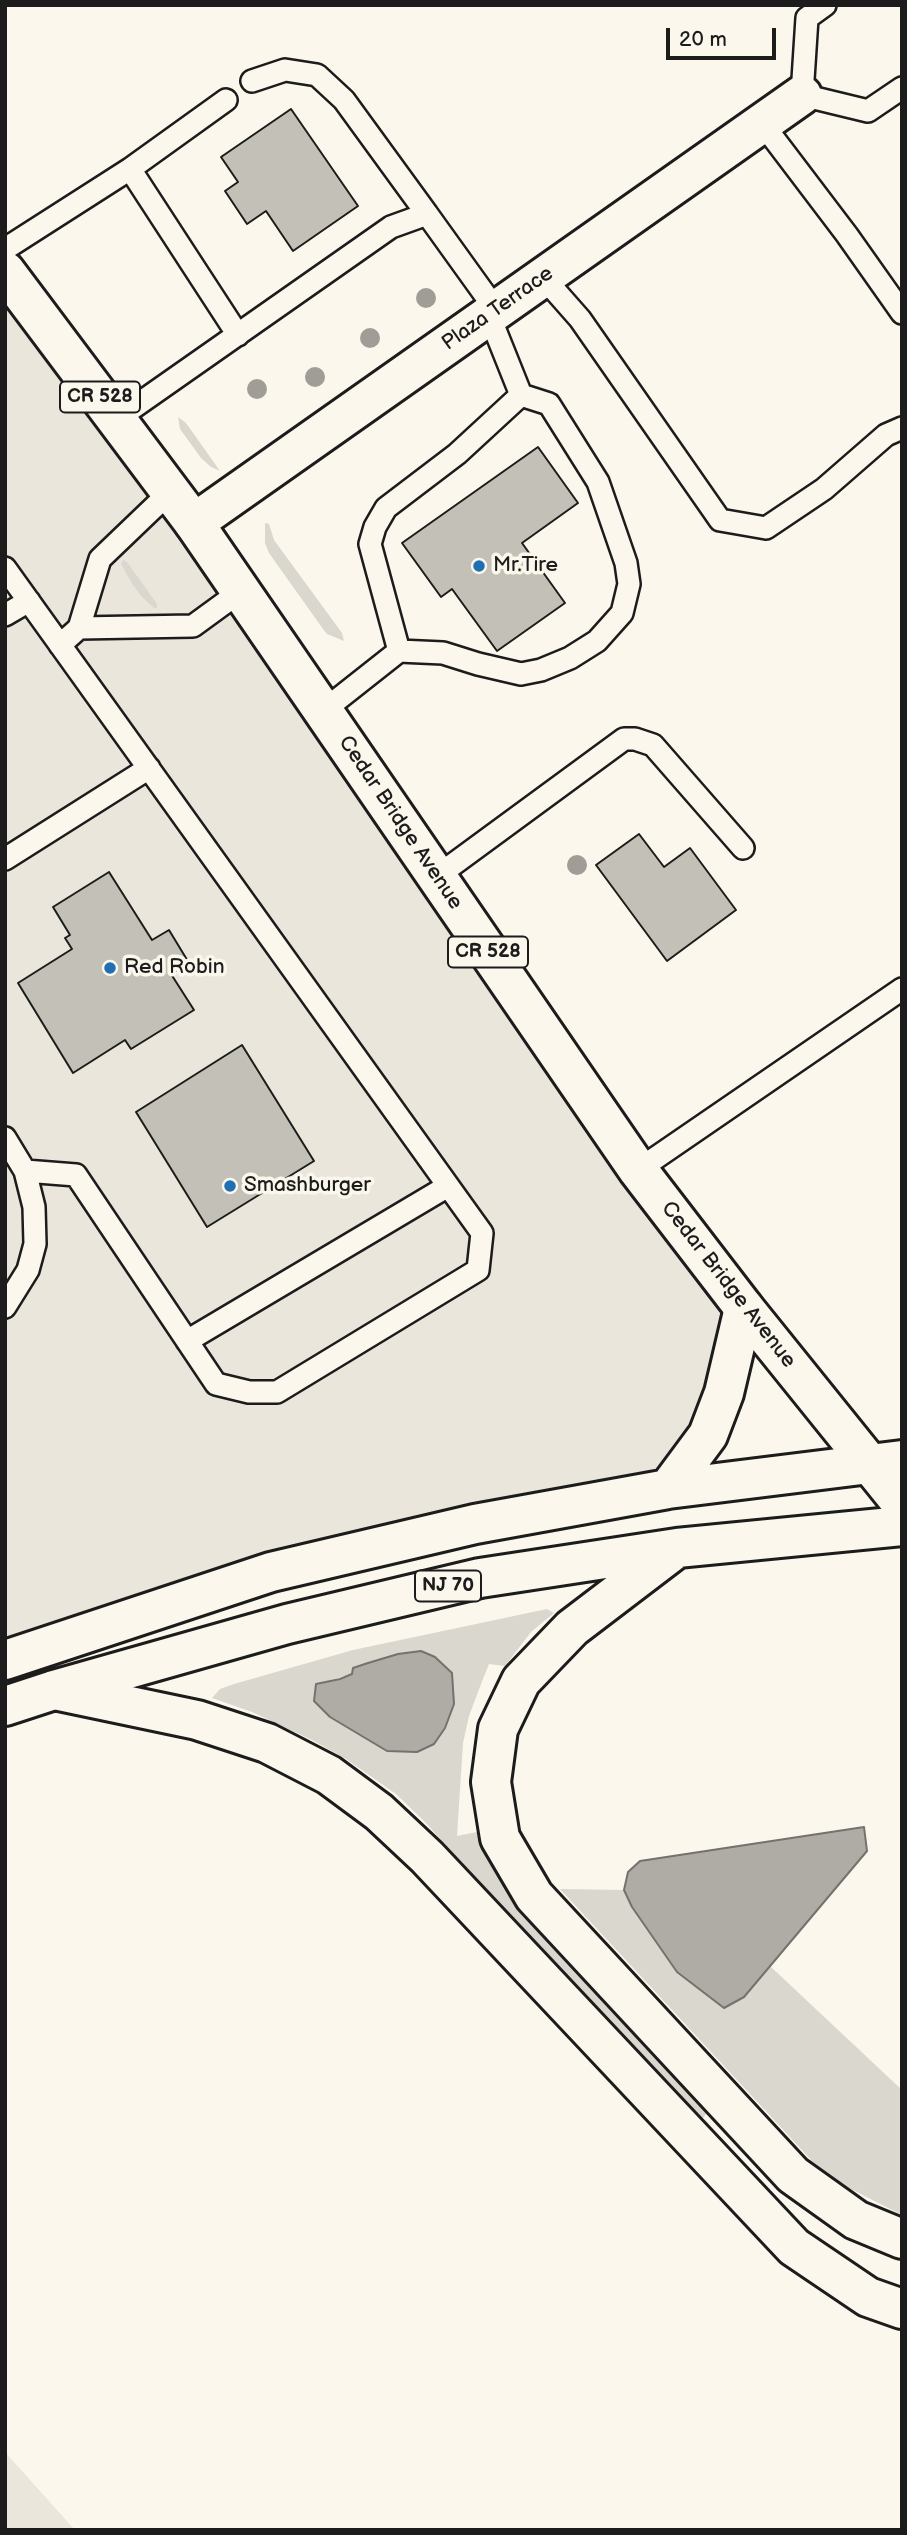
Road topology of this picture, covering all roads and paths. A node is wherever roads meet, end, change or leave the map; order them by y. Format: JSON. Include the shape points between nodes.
{"nodes":[{"id":1,"x":825,"y":5,"type":"edge"},
{"id":2,"x":252,"y":81,"type":"dead end"},
{"id":3,"x":902,"y":88,"type":"edge"},
{"id":4,"x":802,"y":95,"type":"junction"},
{"id":5,"x":226,"y":100,"type":"dead end"},
{"id":6,"x":762,"y":123,"type":"junction"},
{"id":7,"x":130,"y":169,"type":"junction"},
{"id":8,"x":427,"y":214,"type":"junction"},
{"id":9,"x":5,"y":249,"type":"edge"},
{"id":10,"x":5,"y":271,"type":"edge"},
{"id":11,"x":543,"y":277,"type":"junction"},
{"id":12,"x":493,"y":313,"type":"junction"},
{"id":13,"x":902,"y":313,"type":"edge"},
{"id":14,"x":238,"y":335,"type":"junction"},
{"id":15,"x":521,"y":395,"type":"junction"},
{"id":16,"x":117,"y":419,"type":"junction"},
{"id":17,"x":902,"y":428,"type":"edge"},
{"id":18,"x":171,"y":491,"type":"junction"},
{"id":19,"x":194,"y":523,"type":"junction"},
{"id":20,"x":5,"y":568,"type":"edge"},
{"id":21,"x":241,"y":591,"type":"junction"},
{"id":22,"x":29,"y":601,"type":"junction"},
{"id":23,"x":5,"y":615,"type":"edge"},
{"id":24,"x":79,"y":628,"type":"junction"},
{"id":25,"x":60,"y":645,"type":"junction"},
{"id":26,"x":399,"y":651,"type":"junction"},
{"id":27,"x":323,"y":711,"type":"junction"},
{"id":28,"x":149,"y":768,"type":"junction"},
{"id":29,"x":743,"y":848,"type":"dead end"},
{"id":30,"x":5,"y":859,"type":"edge"},
{"id":31,"x":436,"y":877,"type":"junction"},
{"id":32,"x":902,"y":989,"type":"edge"},
{"id":33,"x":5,"y":1138,"type":"edge"},
{"id":34,"x":638,"y":1170,"type":"junction"},
{"id":35,"x":25,"y":1171,"type":"junction"},
{"id":36,"x":448,"y":1186,"type":"junction"},
{"id":37,"x":5,"y":1307,"type":"edge"},
{"id":38,"x":744,"y":1308,"type":"junction"},
{"id":39,"x":187,"y":1341,"type":"junction"},
{"id":40,"x":886,"y":1462,"type":"edge"},
{"id":41,"x":668,"y":1489,"type":"junction"},
{"id":42,"x":902,"y":1504,"type":"edge"},
{"id":43,"x":902,"y":1526,"type":"edge"},
{"id":44,"x":677,"y":1548,"type":"junction"},
{"id":45,"x":5,"y":1660,"type":"edge"},
{"id":46,"x":54,"y":1690,"type":"junction"},
{"id":47,"x":5,"y":1706,"type":"edge"},
{"id":48,"x":902,"y":2239,"type":"edge"},
{"id":49,"x":902,"y":2309,"type":"edge"}],
"edges":[{"from":1,"to":4,"type":"lane","via":[[807,18]]},
{"from":2,"to":8,"type":"lane","via":[[285,70],[317,75],[344,100]]},
{"from":3,"to":4,"type":"lane","via":[[868,111]]},
{"from":4,"to":6,"type":"main road","name":"Plaza Terrace"},
{"from":5,"to":7,"type":"lane"},
{"from":6,"to":11,"type":"main road","name":"Plaza Terrace"},
{"from":6,"to":13,"type":"lane"},
{"from":7,"to":9,"type":"lane"},
{"from":7,"to":14,"type":"lane"},
{"from":8,"to":12,"type":"lane"},
{"from":8,"to":14,"type":"lane","via":[[391,227]]},
{"from":10,"to":16,"type":"main road","name":"Cedar Bridge Avenue","number":"CR 528"},
{"from":11,"to":12,"type":"main road","name":"Plaza Terrace"},
{"from":11,"to":17,"type":"lane","via":[[580,319],[720,520],[766,528],[824,489],[886,435]]},
{"from":12,"to":15,"type":"lane"},
{"from":12,"to":19,"type":"main road","name":"Plaza Terrace"},
{"from":14,"to":16,"type":"lane"},
{"from":15,"to":26,"type":"lane","via":[[457,454],[386,508],[375,527],[370,544]]},
{"from":15,"to":26,"type":"lane","via":[[549,404],[598,482],[626,563],[629,584],[622,613],[597,641],[570,658],[521,674],[443,653]]},
{"from":16,"to":18,"type":"main road","name":"Cedar Bridge Avenue","number":"CR 528"},
{"from":18,"to":19,"type":"main road","name":"Cedar Bridge Avenue","number":"CR 528"},
{"from":18,"to":24,"type":"lane","via":[[100,559]]},
{"from":19,"to":21,"type":"main road","name":"Cedar Bridge Avenue","number":"CR 528"},
{"from":20,"to":22,"type":"lane"},
{"from":21,"to":24,"type":"lane","via":[[193,626]]},
{"from":21,"to":27,"type":"main road","name":"Cedar Bridge Avenue","number":"CR 528"},
{"from":22,"to":23,"type":"lane"},
{"from":22,"to":25,"type":"lane"},
{"from":24,"to":25,"type":"lane"},
{"from":25,"to":28,"type":"lane"},
{"from":26,"to":27,"type":"lane"},
{"from":27,"to":31,"type":"main road","name":"Cedar Bridge Avenue","number":"CR 528"},
{"from":28,"to":30,"type":"lane"},
{"from":28,"to":36,"type":"lane"},
{"from":29,"to":31,"type":"lane","via":[[653,745],[624,739]]},
{"from":31,"to":34,"type":"main road","name":"Cedar Bridge Avenue","number":"CR 528"},
{"from":32,"to":34,"type":"lane"},
{"from":33,"to":35,"type":"lane"},
{"from":34,"to":38,"type":"main road","name":"Cedar Bridge Avenue","number":"CR 528"},
{"from":35,"to":37,"type":"lane","via":[[34,1207],[34,1244],[28,1270]]},
{"from":35,"to":39,"type":"lane","via":[[76,1175]]},
{"from":36,"to":39,"type":"lane"},
{"from":36,"to":39,"type":"lane","via":[[482,1233],[478,1270],[277,1392],[248,1392],[216,1384]]},
{"from":38,"to":40,"type":"main road","name":"Cedar Bridge Avenue","number":"CR 528"},
{"from":38,"to":41,"type":"main road","via":[[724,1393],[708,1435]]},
{"from":40,"to":41,"type":"main road"},
{"from":40,"to":42,"type":"main road","name":"Cedar Bridge Avenue","number":"CR 528"},
{"from":41,"to":45,"type":"main road","via":[[475,1524],[271,1572]]},
{"from":43,"to":44,"type":"main road","number":"NJ 70"},
{"from":44,"to":46,"type":"main road","number":"NJ 70","via":[[481,1578],[287,1624]]},
{"from":44,"to":48,"type":"main road","via":[[572,1628],[522,1681],[498,1729],[491,1782],[500,1838],[534,1896],[793,2175],[856,2220]]},
{"from":46,"to":47,"type":"main road","number":"NJ 70"},
{"from":46,"to":49,"type":"main road","via":[[197,1720],[267,1742],[329,1775],[379,1812],[427,1857],[794,2247],[868,2297]]}]}
